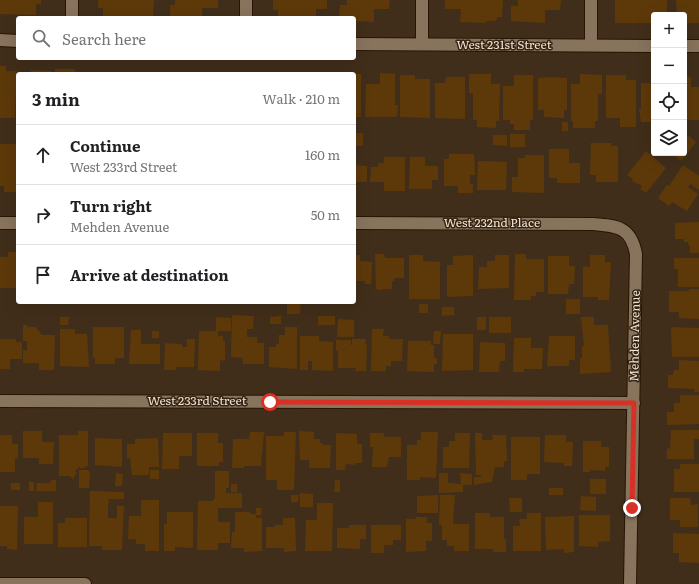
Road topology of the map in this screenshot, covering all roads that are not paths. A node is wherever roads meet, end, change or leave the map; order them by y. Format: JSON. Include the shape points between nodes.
{"nodes":[{"id":1,"x":72,"y":0,"type":"edge"},
{"id":2,"x":246,"y":0,"type":"edge"},
{"id":3,"x":422,"y":0,"type":"edge"},
{"id":4,"x":591,"y":0,"type":"edge"},
{"id":5,"x":72,"y":16,"type":"edge"},
{"id":6,"x":246,"y":16,"type":"edge"},
{"id":7,"x":0,"y":40,"type":"edge"},
{"id":8,"x":16,"y":40,"type":"edge"},
{"id":9,"x":356,"y":44,"type":"edge"},
{"id":10,"x":422,"y":44,"type":"junction"},
{"id":11,"x":591,"y":46,"type":"junction"},
{"id":12,"x":651,"y":46,"type":"edge"},
{"id":13,"x":687,"y":46,"type":"edge"},
{"id":14,"x":699,"y":46,"type":"edge"},
{"id":15,"x":0,"y":223,"type":"edge"},
{"id":16,"x":16,"y":223,"type":"edge"},
{"id":17,"x":356,"y":223,"type":"edge"},
{"id":18,"x":628,"y":233,"type":"joint"},
{"id":19,"x":0,"y":401,"type":"edge"},
{"id":20,"x":634,"y":403,"type":"junction"},
{"id":21,"x":0,"y":584,"type":"edge"},
{"id":22,"x":85,"y":584,"type":"edge"},
{"id":23,"x":630,"y":584,"type":"edge"}],
"edges":[{"from":1,"to":5,"type":"street"},
{"from":2,"to":6,"type":"street"},
{"from":3,"to":10,"type":"street"},
{"from":4,"to":11,"type":"street"},
{"from":7,"to":8,"type":"street"},
{"from":9,"to":10,"type":"street","name":"West 231st Street"},
{"from":10,"to":11,"type":"street","name":"West 231st Street"},
{"from":11,"to":12,"type":"street","name":"West 231st Street"},
{"from":13,"to":14,"type":"street"},
{"from":15,"to":16,"type":"street"},
{"from":17,"to":18,"type":"street","name":"West 232nd Place","via":[[593,224],[611,225]]},
{"from":18,"to":20,"type":"street","name":"Mehden Avenue","via":[[634,242],[636,254]]},
{"from":19,"to":20,"type":"street","name":"West 233rd Street"},
{"from":20,"to":23,"type":"street","name":"Mehden Avenue"},
{"from":21,"to":22,"type":"street"}]}
